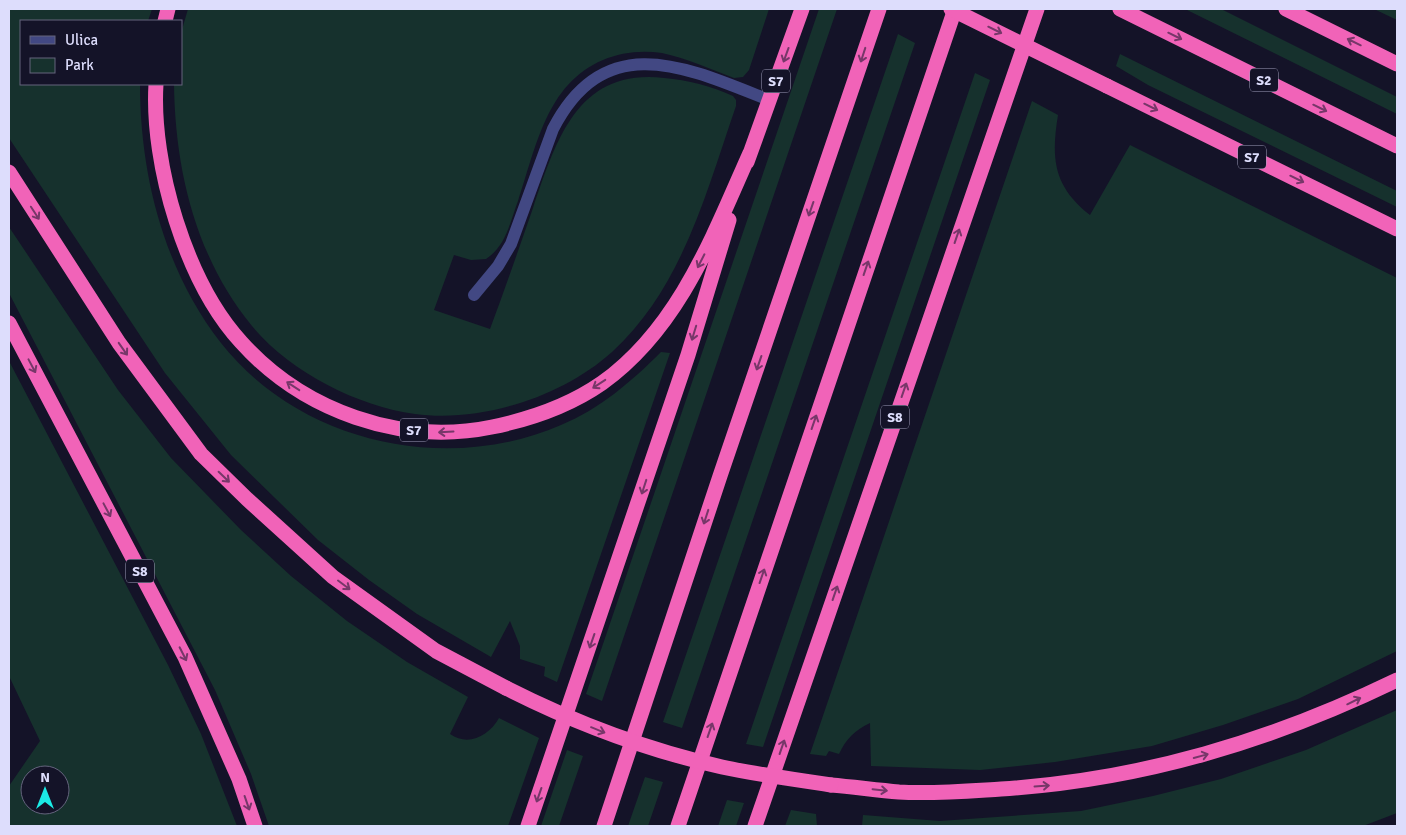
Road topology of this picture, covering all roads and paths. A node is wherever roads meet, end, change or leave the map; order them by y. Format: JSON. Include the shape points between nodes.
{"nodes":[{"id":1,"x":802,"y":9,"type":"edge"},
{"id":2,"x":879,"y":9,"type":"edge"},
{"id":3,"x":951,"y":9,"type":"edge"},
{"id":4,"x":955,"y":9,"type":"edge"},
{"id":5,"x":1037,"y":9,"type":"edge"},
{"id":6,"x":1286,"y":9,"type":"edge"},
{"id":7,"x":1125,"y":12,"type":"edge"},
{"id":8,"x":1397,"y":64,"type":"edge"},
{"id":9,"x":156,"y":85,"type":"edge"},
{"id":10,"x":769,"y":100,"type":"junction"},
{"id":11,"x":1397,"y":146,"type":"edge"},
{"id":12,"x":750,"y":153,"type":"junction"},
{"id":13,"x":9,"y":172,"type":"edge"},
{"id":14,"x":1397,"y":229,"type":"edge"},
{"id":15,"x":474,"y":295,"type":"dead end"},
{"id":16,"x":9,"y":323,"type":"edge"},
{"id":17,"x":1397,"y":680,"type":"edge"},
{"id":18,"x":255,"y":826,"type":"edge"},
{"id":19,"x":528,"y":826,"type":"edge"},
{"id":20,"x":604,"y":826,"type":"edge"},
{"id":21,"x":678,"y":826,"type":"edge"},
{"id":22,"x":755,"y":826,"type":"edge"}],
"edges":[{"from":1,"to":10,"type":"highway","number":"S7","one_way":true},
{"from":2,"to":20,"type":"highway","one_way":true},
{"from":3,"to":14,"type":"highway","number":"S7","one_way":true,"bridge":true},
{"from":21,"to":4,"type":"highway","one_way":true},
{"from":22,"to":5,"type":"highway","number":"S8","one_way":true},
{"from":8,"to":6,"type":"highway","one_way":true},
{"from":7,"to":11,"type":"highway","number":"S2","one_way":true},
{"from":12,"to":9,"type":"highway","number":"S7","one_way":true,"via":[[687,288],[635,356],[601,384],[560,407],[526,420],[473,431],[432,433],[352,417],[318,402],[262,364],[239,341],[218,311],[184,243],[163,172]]},
{"from":10,"to":12,"type":"highway","number":"S7"},
{"from":10,"to":15,"type":"lane","via":[[715,78],[656,65],[630,64],[596,76],[576,93],[562,111],[511,244]]},
{"from":12,"to":19,"type":"highway","one_way":true,"via":[[688,355]]},
{"from":13,"to":17,"type":"highway","one_way":true,"bridge":true,"via":[[119,343],[200,454],[297,546],[340,582],[436,651],[550,710],[606,733],[723,768],[900,792],[964,792],[1049,786],[1180,762],[1279,732]]},
{"from":16,"to":18,"type":"highway","number":"S8","one_way":true,"via":[[185,657],[239,778]]}]}
